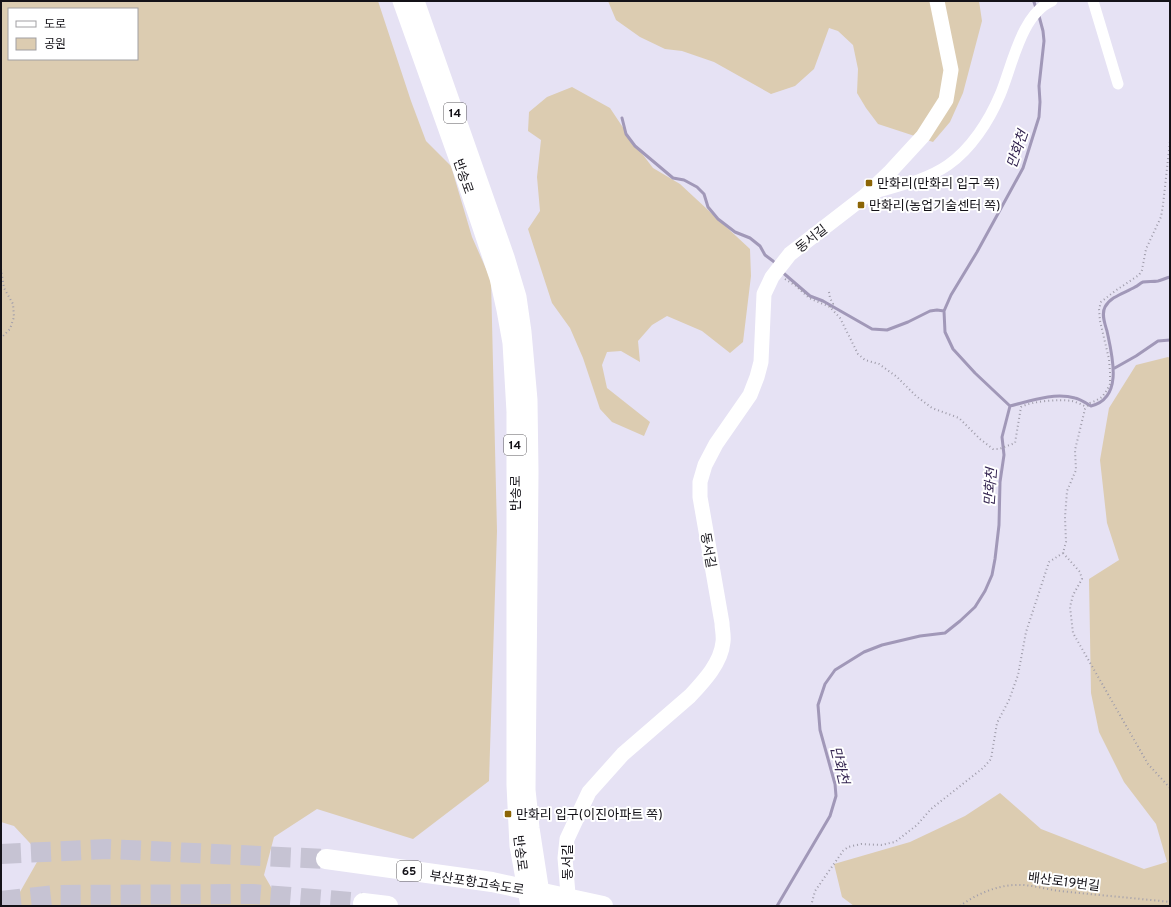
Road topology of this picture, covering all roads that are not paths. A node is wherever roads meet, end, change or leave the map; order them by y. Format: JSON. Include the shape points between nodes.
{"nodes":[{"id":1,"x":400,"y":1,"type":"edge"},
{"id":2,"x":416,"y":1,"type":"edge"},
{"id":3,"x":937,"y":1,"type":"edge"},
{"id":4,"x":1052,"y":1,"type":"edge"},
{"id":5,"x":1093,"y":1,"type":"edge"},
{"id":6,"x":1118,"y":84,"type":"dead end"},
{"id":7,"x":888,"y":172,"type":"junction"},
{"id":8,"x":898,"y":186,"type":"junction"},
{"id":9,"x":866,"y":196,"type":"junction"},
{"id":10,"x":326,"y":859,"type":"tunnel mouth"},
{"id":11,"x":363,"y":903,"type":"dead end"},
{"id":12,"x":388,"y":906,"type":"edge"},
{"id":13,"x":528,"y":906,"type":"edge"},
{"id":14,"x":543,"y":906,"type":"edge"},
{"id":15,"x":569,"y":906,"type":"edge"},
{"id":16,"x":603,"y":906,"type":"edge"}],
"edges":[{"from":1,"to":13,"type":"main road","name":"반송로","number":"14","via":[[498,278],[511,343],[515,412],[515,785],[518,846]]},
{"from":2,"to":14,"type":"main road","name":"반송로","number":"14","via":[[506,257],[518,297],[524,332],[529,400],[530,472],[527,790]]},
{"from":3,"to":7,"type":"street","name":"동서길","via":[[951,70],[946,100],[923,136]]},
{"from":4,"to":8,"type":"street","name":"동서길","via":[[1037,12],[1024,33],[1000,95],[976,136],[948,165]]},
{"from":5,"to":6,"type":"street"},
{"from":7,"to":8,"type":"street","via":[[892,183]]},
{"from":7,"to":9,"type":"street","name":"동서길"},
{"from":8,"to":9,"type":"street","name":"동서길"},
{"from":9,"to":15,"type":"street","name":"동서길","via":[[790,254],[772,277],[764,294],[761,362],[757,377],[750,395],[716,444],[700,482],[701,509],[722,623],[723,642],[720,654],[712,671],[690,696],[623,754],[589,792],[567,839],[565,858]]},
{"from":10,"to":16,"type":"highway","name":"부산포항고속도로","number":"65","via":[[492,882]]},
{"from":11,"to":12,"type":"highway"}]}
